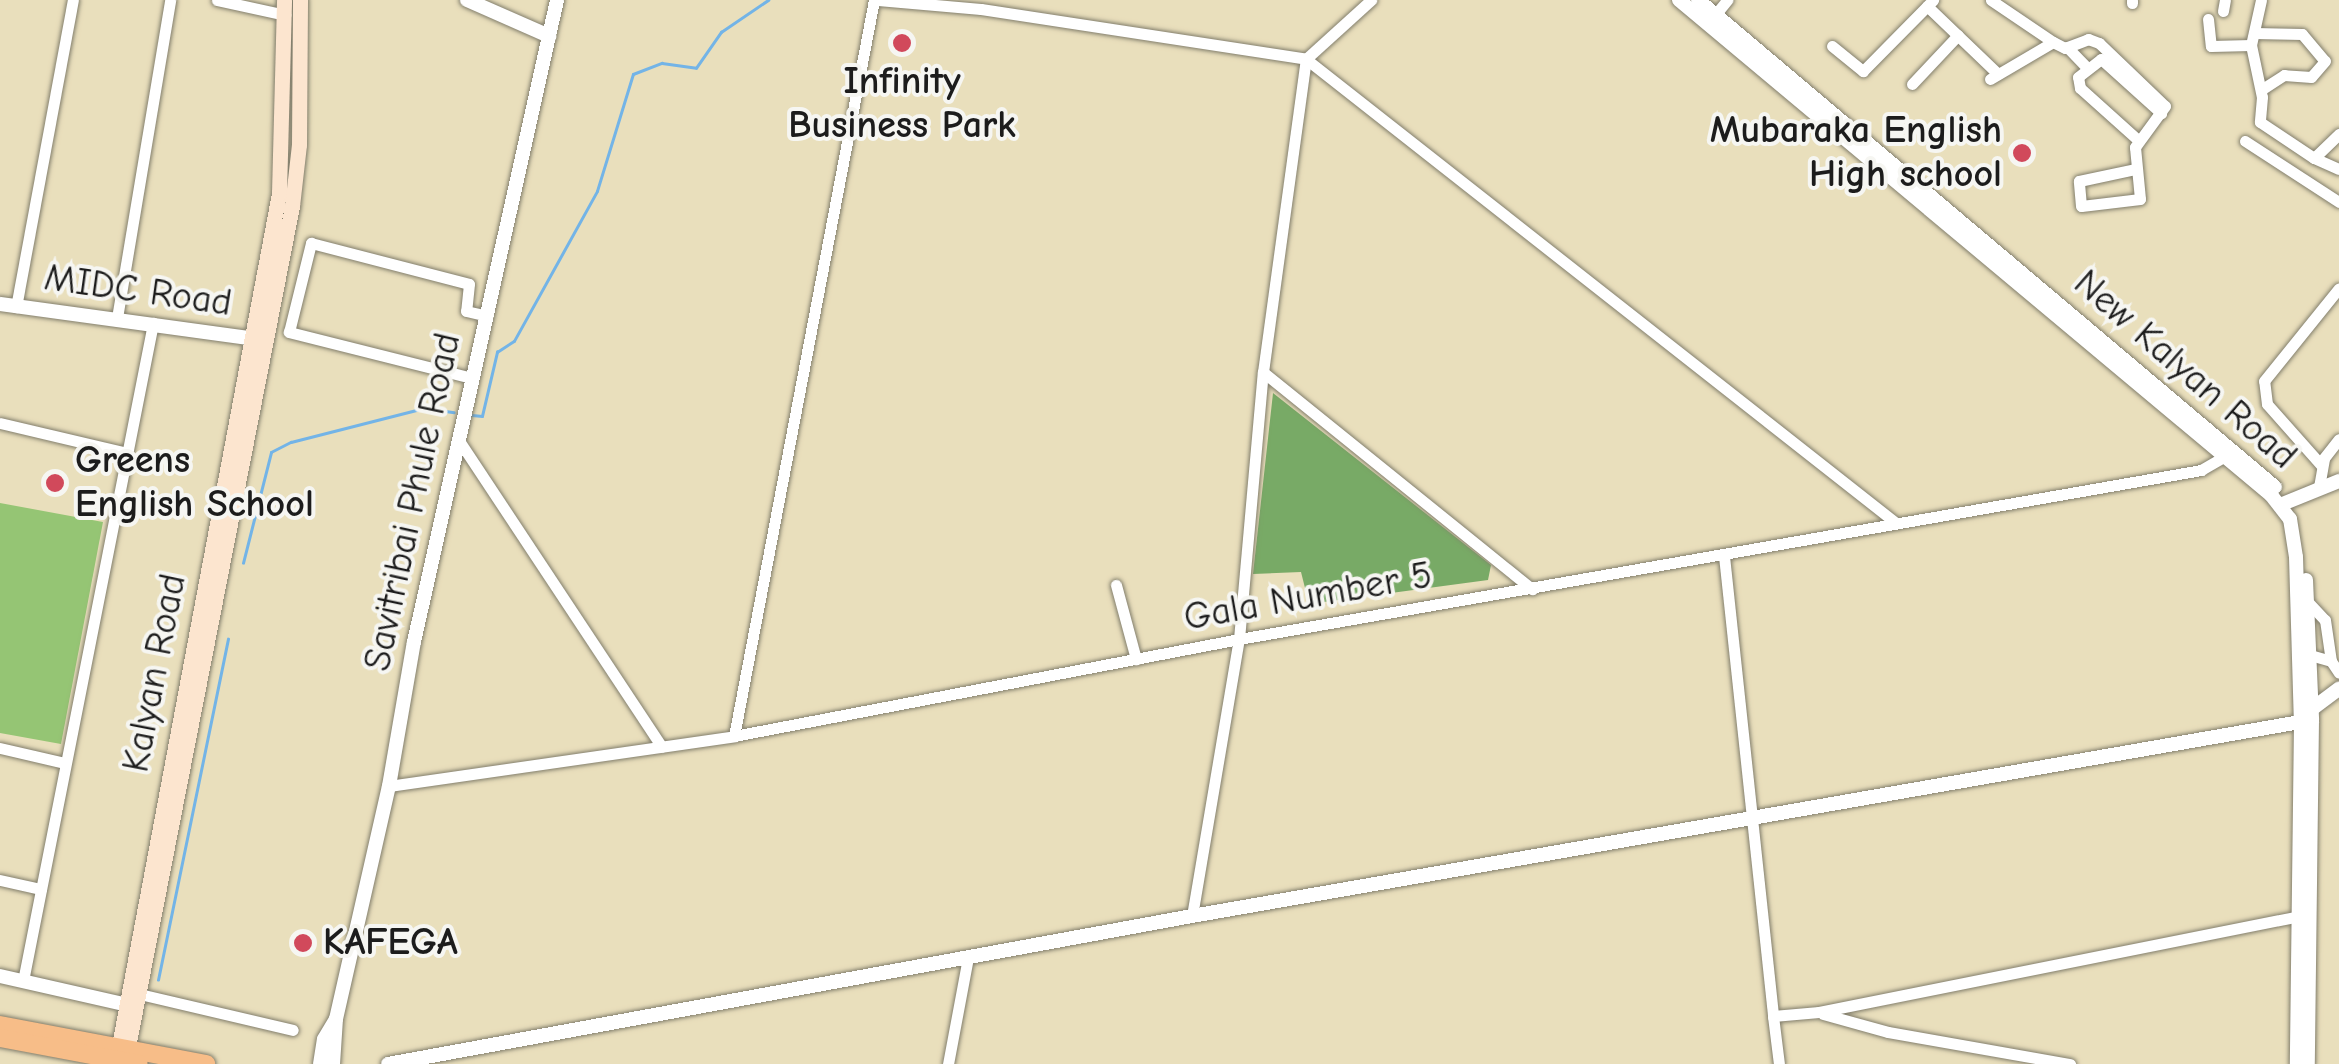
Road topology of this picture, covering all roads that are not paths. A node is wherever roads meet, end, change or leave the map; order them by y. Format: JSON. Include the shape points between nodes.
{"nodes":[{"id":1,"x":73,"y":0,"type":"edge"},
{"id":2,"x":170,"y":0,"type":"edge"},
{"id":3,"x":217,"y":0,"type":"edge"},
{"id":4,"x":467,"y":0,"type":"edge"},
{"id":5,"x":557,"y":0,"type":"edge"},
{"id":6,"x":876,"y":0,"type":"edge"},
{"id":7,"x":1371,"y":0,"type":"edge"},
{"id":8,"x":1678,"y":0,"type":"edge"},
{"id":9,"x":1698,"y":0,"type":"edge"},
{"id":10,"x":1728,"y":0,"type":"edge"},
{"id":11,"x":1991,"y":0,"type":"edge"},
{"id":12,"x":2258,"y":0,"type":"edge"},
{"id":13,"x":1930,"y":3,"type":"edge"},
{"id":14,"x":982,"y":4,"type":"edge"},
{"id":15,"x":292,"y":6,"type":"edge"},
{"id":16,"x":2208,"y":19,"type":"dead end"},
{"id":17,"x":1711,"y":20,"type":"junction"},
{"id":18,"x":1958,"y":35,"type":"junction"},
{"id":19,"x":550,"y":36,"type":"junction"},
{"id":20,"x":2253,"y":39,"type":"junction"},
{"id":21,"x":2052,"y":42,"type":"junction"},
{"id":22,"x":1832,"y":46,"type":"dead end"},
{"id":23,"x":2068,"y":48,"type":"junction"},
{"id":24,"x":1306,"y":58,"type":"junction"},
{"id":25,"x":2086,"y":68,"type":"junction"},
{"id":26,"x":1912,"y":84,"type":"dead end"},
{"id":27,"x":2261,"y":90,"type":"junction"},
{"id":28,"x":2161,"y":113,"type":"junction"},
{"id":29,"x":2339,"y":134,"type":"edge"},
{"id":30,"x":2138,"y":140,"type":"junction"},
{"id":31,"x":2246,"y":141,"type":"dead end"},
{"id":32,"x":2314,"y":158,"type":"junction"},
{"id":33,"x":2135,"y":169,"type":"junction"},
{"id":34,"x":2339,"y":169,"type":"edge"},
{"id":35,"x":2339,"y":202,"type":"edge"},
{"id":36,"x":2339,"y":288,"type":"edge"},
{"id":37,"x":0,"y":304,"type":"edge"},
{"id":38,"x":16,"y":307,"type":"junction"},
{"id":39,"x":488,"y":316,"type":"junction"},
{"id":40,"x":116,"y":318,"type":"junction"},
{"id":41,"x":153,"y":324,"type":"junction"},
{"id":42,"x":258,"y":340,"type":"junction"},
{"id":43,"x":1263,"y":372,"type":"junction"},
{"id":44,"x":472,"y":378,"type":"junction"},
{"id":45,"x":0,"y":423,"type":"edge"},
{"id":46,"x":458,"y":438,"type":"junction"},
{"id":47,"x":2339,"y":439,"type":"edge"},
{"id":48,"x":127,"y":453,"type":"junction"},
{"id":49,"x":2227,"y":455,"type":"junction"},
{"id":50,"x":2322,"y":466,"type":"junction"},
{"id":51,"x":2339,"y":481,"type":"edge"},
{"id":52,"x":2319,"y":488,"type":"junction"},
{"id":53,"x":2284,"y":503,"type":"junction"},
{"id":54,"x":1896,"y":522,"type":"junction"},
{"id":55,"x":1724,"y":556,"type":"junction"},
{"id":56,"x":1116,"y":586,"type":"dead end"},
{"id":57,"x":1532,"y":589,"type":"junction"},
{"id":58,"x":2308,"y":601,"type":"junction"},
{"id":59,"x":1239,"y":639,"type":"junction"},
{"id":60,"x":2310,"y":654,"type":"junction"},
{"id":61,"x":1136,"y":658,"type":"junction"},
{"id":62,"x":2330,"y":661,"type":"junction"},
{"id":63,"x":2339,"y":673,"type":"edge"},
{"id":64,"x":2305,"y":680,"type":"junction"},
{"id":65,"x":2336,"y":691,"type":"edge"},
{"id":66,"x":2308,"y":717,"type":"junction"},
{"id":67,"x":734,"y":736,"type":"junction"},
{"id":68,"x":662,"y":747,"type":"junction"},
{"id":69,"x":0,"y":748,"type":"edge"},
{"id":70,"x":66,"y":764,"type":"junction"},
{"id":71,"x":389,"y":786,"type":"junction"},
{"id":72,"x":1750,"y":820,"type":"junction"},
{"id":73,"x":0,"y":880,"type":"edge"},
{"id":74,"x":40,"y":888,"type":"junction"},
{"id":75,"x":1192,"y":916,"type":"junction"},
{"id":76,"x":2296,"y":917,"type":"junction"},
{"id":77,"x":968,"y":957,"type":"junction"},
{"id":78,"x":0,"y":976,"type":"edge"},
{"id":79,"x":23,"y":981,"type":"junction"},
{"id":80,"x":132,"y":999,"type":"junction"},
{"id":81,"x":1819,"y":1012,"type":"junction"},
{"id":82,"x":1773,"y":1016,"type":"junction"},
{"id":83,"x":0,"y":1025,"type":"edge"},
{"id":84,"x":292,"y":1030,"type":"dead end"},
{"id":85,"x":0,"y":1038,"type":"edge"},
{"id":86,"x":118,"y":1058,"type":"edge"},
{"id":87,"x":206,"y":1064,"type":"edge"},
{"id":88,"x":329,"y":1064,"type":"edge"},
{"id":89,"x":388,"y":1064,"type":"edge"},
{"id":90,"x":948,"y":1064,"type":"edge"},
{"id":91,"x":1779,"y":1064,"type":"edge"},
{"id":92,"x":2070,"y":1064,"type":"edge"},
{"id":93,"x":2297,"y":1064,"type":"edge"},
{"id":94,"x":2308,"y":1064,"type":"edge"}],
"edges":[{"from":1,"to":38,"type":"street"},
{"from":2,"to":40,"type":"street"},
{"from":3,"to":15,"type":"street"},
{"from":4,"to":19,"type":"street"},
{"from":5,"to":19,"type":"street","name":"Savitribai Phule Road"},
{"from":6,"to":14,"type":"street"},
{"from":6,"to":67,"type":"street"},
{"from":7,"to":24,"type":"street"},
{"from":8,"to":17,"type":"street"},
{"from":9,"to":17,"type":"street"},
{"from":10,"to":17,"type":"street"},
{"from":11,"to":21,"type":"street"},
{"from":12,"to":20,"type":"street"},
{"from":13,"to":18,"type":"street"},
{"from":13,"to":22,"type":"street","via":[[1863,70]]},
{"from":14,"to":24,"type":"street"},
{"from":15,"to":42,"type":"main road","name":"Kalyan Road","via":[[279,235]]},
{"from":16,"to":20,"type":"street","via":[[2211,46]]},
{"from":17,"to":49,"type":"street","name":"New Kalyan Road"},
{"from":18,"to":21,"type":"street","via":[[1994,77]]},
{"from":18,"to":26,"type":"street"},
{"from":19,"to":39,"type":"street","name":"Savitribai Phule Road"},
{"from":20,"to":27,"type":"street"},
{"from":20,"to":27,"type":"street","via":[[2302,34],[2325,61],[2311,77],[2288,74]]},
{"from":21,"to":23,"type":"street"},
{"from":23,"to":25,"type":"street"},
{"from":23,"to":28,"type":"street","via":[[2088,39],[2099,43],[2162,100]]},
{"from":24,"to":43,"type":"street"},
{"from":24,"to":54,"type":"street"},
{"from":25,"to":28,"type":"street","via":[[2101,59]]},
{"from":25,"to":30,"type":"street","via":[[2078,85]]},
{"from":27,"to":32,"type":"street","via":[[2260,122]]},
{"from":28,"to":30,"type":"street"},
{"from":29,"to":32,"type":"street"},
{"from":30,"to":33,"type":"street"},
{"from":31,"to":35,"type":"street"},
{"from":32,"to":34,"type":"street"},
{"from":33,"to":33,"type":"street","via":[[2079,181],[2081,206],[2140,198]]},
{"from":36,"to":50,"type":"street","via":[[2264,381],[2266,404]]},
{"from":37,"to":38,"type":"street","name":"MIDC Road"},
{"from":38,"to":40,"type":"street","name":"MIDC Road"},
{"from":39,"to":44,"type":"street","name":"Savitribai Phule Road"},
{"from":39,"to":44,"type":"street","via":[[466,311],[469,284],[311,242],[289,332]]},
{"from":40,"to":41,"type":"street","name":"MIDC Road"},
{"from":41,"to":42,"type":"street","name":"MIDC Road"},
{"from":41,"to":48,"type":"street"},
{"from":42,"to":80,"type":"main road","name":"Kalyan Road"},
{"from":43,"to":57,"type":"street"},
{"from":43,"to":59,"type":"street"},
{"from":44,"to":46,"type":"street","name":"Savitribai Phule Road"},
{"from":45,"to":48,"type":"street"},
{"from":46,"to":68,"type":"street"},
{"from":46,"to":71,"type":"street","name":"Savitribai Phule Road"},
{"from":47,"to":50,"type":"street"},
{"from":48,"to":70,"type":"street"},
{"from":49,"to":53,"type":"street","name":"New Kalyan Road"},
{"from":49,"to":54,"type":"street","name":"Gala Number 5","via":[[2201,470]]},
{"from":50,"to":52,"type":"street"},
{"from":51,"to":52,"type":"street"},
{"from":52,"to":53,"type":"street"},
{"from":53,"to":58,"type":"street","name":"New Kalyan Road","via":[[2302,529]]},
{"from":53,"to":64,"type":"street","name":"New Kalyan Road","via":[[2293,533]]},
{"from":54,"to":55,"type":"street","name":"Gala Number 5"},
{"from":55,"to":57,"type":"street","name":"Gala Number 5"},
{"from":55,"to":72,"type":"street"},
{"from":56,"to":61,"type":"street"},
{"from":57,"to":59,"type":"street","name":"Gala Number 5"},
{"from":58,"to":60,"type":"street","name":"New Kalyan Road"},
{"from":58,"to":62,"type":"street","via":[[2325,620]]},
{"from":59,"to":61,"type":"street","name":"Gala Number 5"},
{"from":59,"to":75,"type":"street"},
{"from":60,"to":62,"type":"street"},
{"from":60,"to":64,"type":"street","name":"New Kalyan Road"},
{"from":61,"to":67,"type":"street","name":"Gala Number 5"},
{"from":62,"to":63,"type":"street"},
{"from":64,"to":66,"type":"street","name":"New Kalyan Road"},
{"from":65,"to":66,"type":"street"},
{"from":66,"to":72,"type":"street"},
{"from":66,"to":76,"type":"street","name":"New Kalyan Road"},
{"from":66,"to":94,"type":"street","name":"New Kalyan Road"},
{"from":67,"to":68,"type":"street","name":"Gala Number 5"},
{"from":68,"to":71,"type":"street","name":"Gala Number 5"},
{"from":69,"to":70,"type":"street"},
{"from":70,"to":74,"type":"street"},
{"from":71,"to":88,"type":"street","name":"Savitribai Phule Road"},
{"from":72,"to":75,"type":"street"},
{"from":72,"to":82,"type":"street"},
{"from":73,"to":74,"type":"street"},
{"from":74,"to":79,"type":"street"},
{"from":75,"to":77,"type":"street"},
{"from":76,"to":81,"type":"street"},
{"from":76,"to":93,"type":"street","name":"New Kalyan Road"},
{"from":77,"to":89,"type":"street"},
{"from":77,"to":90,"type":"street"},
{"from":78,"to":79,"type":"street"},
{"from":79,"to":80,"type":"street"},
{"from":80,"to":84,"type":"street"},
{"from":80,"to":86,"type":"main road","name":"Kalyan Road"},
{"from":81,"to":82,"type":"street"},
{"from":81,"to":92,"type":"street","via":[[1888,1032]]},
{"from":82,"to":91,"type":"street"},
{"from":83,"to":86,"type":"main road"},
{"from":85,"to":86,"type":"main road"},
{"from":86,"to":87,"type":"main road"}]}
